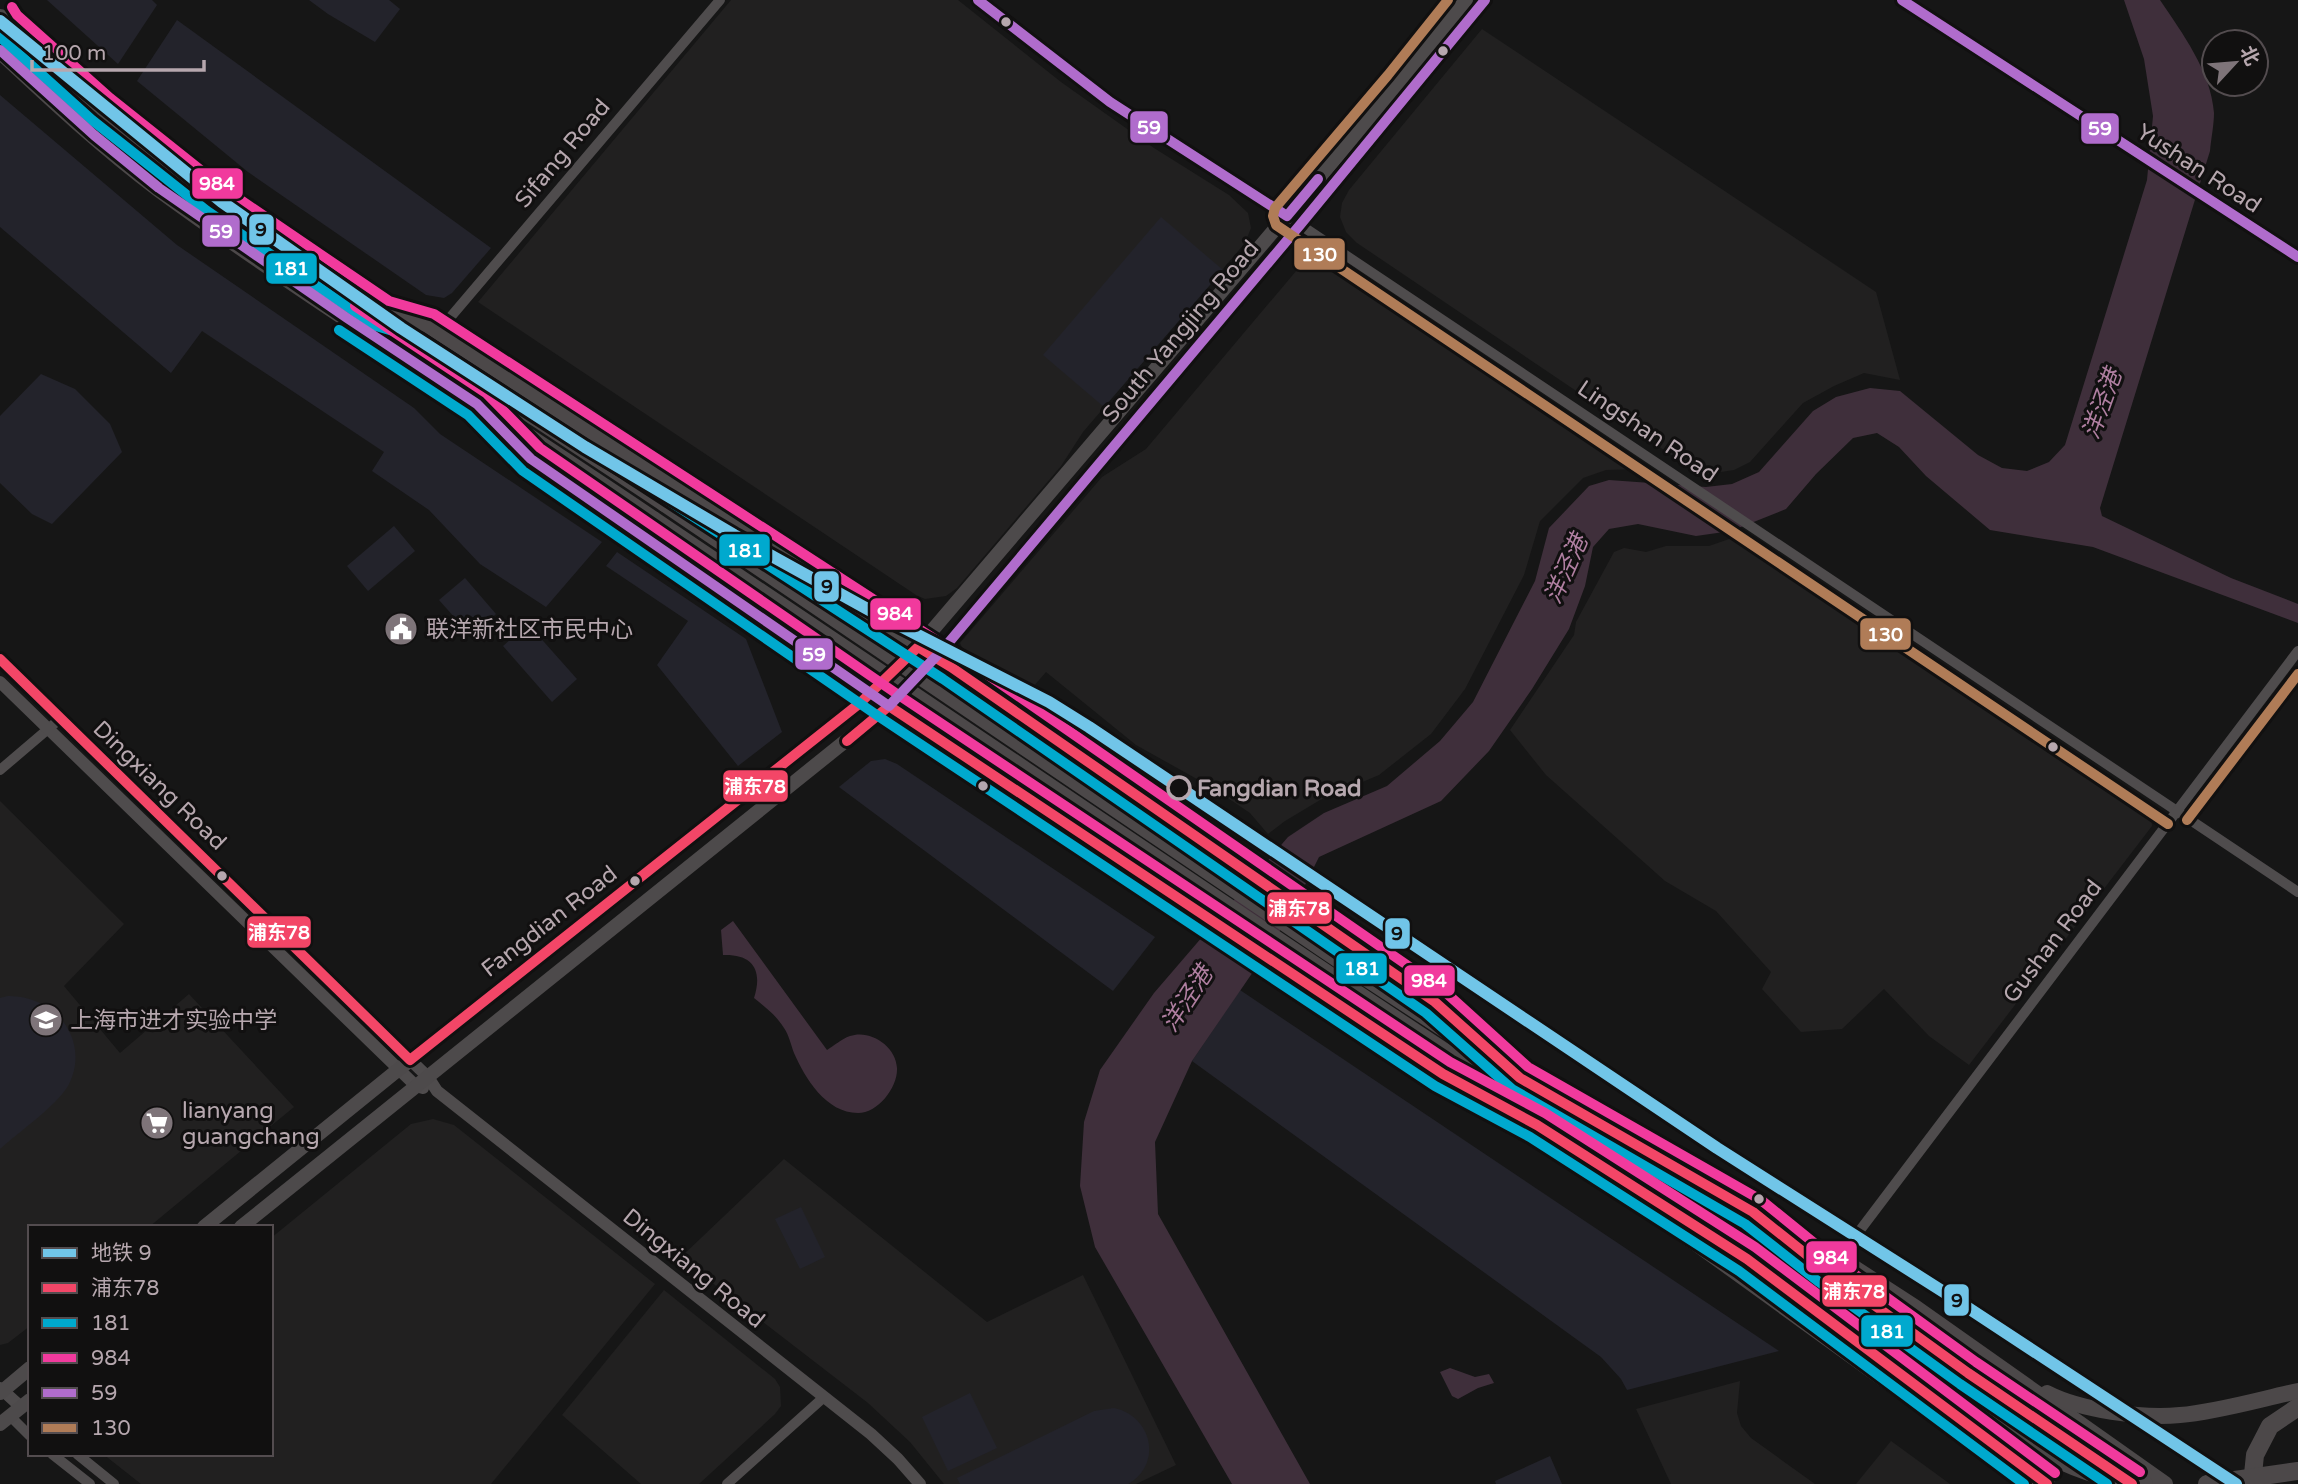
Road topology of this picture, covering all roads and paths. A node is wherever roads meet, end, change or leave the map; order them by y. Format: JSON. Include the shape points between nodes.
{"nodes":[{"id":1,"x":720,"y":0,"type":"edge"},
{"id":2,"x":978,"y":0,"type":"edge"},
{"id":3,"x":1466,"y":0,"type":"edge"},
{"id":4,"x":1485,"y":0,"type":"edge"},
{"id":5,"x":1902,"y":0,"type":"edge"},
{"id":6,"x":2,"y":19,"type":"edge"},
{"id":7,"x":0,"y":50,"type":"edge"},
{"id":8,"x":1287,"y":216,"type":"junction"},
{"id":9,"x":1300,"y":225,"type":"junction"},
{"id":10,"x":2298,"y":257,"type":"edge"},
{"id":11,"x":383,"y":314,"type":"junction"},
{"id":12,"x":437,"y":333,"type":"junction"},
{"id":13,"x":477,"y":404,"type":"junction"},
{"id":14,"x":918,"y":647,"type":"junction"},
{"id":15,"x":2298,"y":651,"type":"edge"},
{"id":16,"x":936,"y":658,"type":"junction"},
{"id":17,"x":0,"y":659,"type":"edge"},
{"id":18,"x":0,"y":682,"type":"edge"},
{"id":19,"x":865,"y":689,"type":"junction"},
{"id":20,"x":889,"y":706,"type":"junction"},
{"id":21,"x":61,"y":718,"type":"junction"},
{"id":22,"x":49,"y":729,"type":"junction"},
{"id":23,"x":0,"y":770,"type":"edge"},
{"id":24,"x":2176,"y":812,"type":"junction"},
{"id":25,"x":2298,"y":892,"type":"edge"},
{"id":26,"x":404,"y":1064,"type":"junction"},
{"id":27,"x":1443,"y":1074,"type":"junction"},
{"id":28,"x":1520,"y":1078,"type":"junction"},
{"id":29,"x":422,"y":1082,"type":"junction"},
{"id":30,"x":1678,"y":1207,"type":"junction"},
{"id":31,"x":1753,"y":1212,"type":"junction"},
{"id":32,"x":206,"y":1225,"type":"edge"},
{"id":33,"x":243,"y":1225,"type":"edge"},
{"id":34,"x":1839,"y":1258,"type":"junction"},
{"id":35,"x":1747,"y":1259,"type":"junction"},
{"id":36,"x":28,"y":1370,"type":"edge"},
{"id":37,"x":2007,"y":1373,"type":"junction"},
{"id":38,"x":1,"y":1390,"type":"edge"},
{"id":39,"x":2298,"y":1391,"type":"edge"},
{"id":40,"x":823,"y":1398,"type":"junction"},
{"id":41,"x":2298,"y":1407,"type":"edge"},
{"id":42,"x":15,"y":1412,"type":"edge"},
{"id":43,"x":28,"y":1433,"type":"edge"},
{"id":44,"x":55,"y":1456,"type":"edge"},
{"id":45,"x":79,"y":1456,"type":"edge"},
{"id":46,"x":2298,"y":1471,"type":"edge"},
{"id":47,"x":2043,"y":1482,"type":"edge"},
{"id":48,"x":90,"y":1484,"type":"edge"},
{"id":49,"x":114,"y":1484,"type":"edge"},
{"id":50,"x":727,"y":1484,"type":"edge"},
{"id":51,"x":920,"y":1484,"type":"edge"},
{"id":52,"x":2132,"y":1484,"type":"edge"},
{"id":53,"x":2144,"y":1484,"type":"edge"},
{"id":54,"x":2165,"y":1484,"type":"edge"},
{"id":55,"x":2207,"y":1484,"type":"edge"},
{"id":56,"x":2252,"y":1484,"type":"edge"}],
"edges":[{"from":1,"to":12,"type":"street","name":"Sifang Road"},
{"from":2,"to":8,"type":"street","name":"Lingshan Road","via":[[1110,102]]},
{"from":3,"to":8,"type":"main road","name":"South Yangjing Road"},
{"from":4,"to":9,"type":"main road","name":"South Yangjing Road"},
{"from":5,"to":10,"type":"street","name":"Yushan Road"},
{"from":6,"to":11,"type":"highway","via":[[173,167]]},
{"from":7,"to":13,"type":"highway","via":[[159,188]]},
{"from":8,"to":9,"type":"street","name":"Lingshan Road"},
{"from":8,"to":14,"type":"main road","name":"South Yangjing Road"},
{"from":9,"to":16,"type":"main road","name":"South Yangjing Road"},
{"from":9,"to":24,"type":"street","name":"Lingshan Road"},
{"from":11,"to":12,"type":"main road"},
{"from":11,"to":28,"type":"highway","bridge":true},
{"from":12,"to":14,"type":"main road"},
{"from":13,"to":19,"type":"main road","via":[[531,459]]},
{"from":13,"to":30,"type":"highway","bridge":true},
{"from":14,"to":16,"type":"main road"},
{"from":14,"to":19,"type":"main road","name":"Fangdian Road"},
{"from":15,"to":24,"type":"street","name":"Gushan Road"},
{"from":16,"to":20,"type":"main road","name":"Fangdian Road"},
{"from":16,"to":28,"type":"main road","via":[[1435,1002]]},
{"from":17,"to":21,"type":"street","name":"Dingxiang Road"},
{"from":18,"to":22,"type":"street","name":"Dingxiang Road"},
{"from":19,"to":20,"type":"main road"},
{"from":19,"to":26,"type":"main road","name":"Fangdian Road"},
{"from":20,"to":27,"type":"main road"},
{"from":20,"to":29,"type":"main road","name":"Fangdian Road"},
{"from":21,"to":22,"type":"street"},
{"from":21,"to":26,"type":"street","name":"Dingxiang Road"},
{"from":22,"to":23,"type":"street"},
{"from":22,"to":26,"type":"street","name":"Dingxiang Road"},
{"from":24,"to":25,"type":"street","name":"Lingshan Road"},
{"from":24,"to":34,"type":"street","name":"Gushan Road"},
{"from":26,"to":29,"type":"street","name":"Dingxiang Road"},
{"from":26,"to":32,"type":"main road","name":"Fangdian Road"},
{"from":27,"to":35,"type":"main road","via":[[1536,1125]]},
{"from":27,"to":47,"type":"highway","bridge":true,"via":[[1696,1242],[1993,1458]]},
{"from":28,"to":31,"type":"highway"},
{"from":29,"to":33,"type":"main road","name":"Fangdian Road"},
{"from":29,"to":40,"type":"street","name":"Dingxiang Road"},
{"from":30,"to":35,"type":"highway"},
{"from":30,"to":53,"type":"highway","bridge":true,"via":[[1781,1266],[2050,1457],[2087,1473]]},
{"from":31,"to":34,"type":"main road"},
{"from":31,"to":52,"type":"highway","via":[[1827,1271]]},
{"from":34,"to":37,"type":"main road"},
{"from":35,"to":47,"type":"highway"},
{"from":36,"to":38,"type":"main road"},
{"from":37,"to":39,"type":"main road","via":[[2062,1401],[2098,1410],[2180,1416]]},
{"from":37,"to":54,"type":"main road"},
{"from":38,"to":42,"type":"street"},
{"from":40,"to":50,"type":"street"},
{"from":40,"to":51,"type":"street","name":"Dingxiang Road","via":[[871,1434]]},
{"from":41,"to":56,"type":"highway","via":[[2270,1426],[2255,1455]]},
{"from":42,"to":43,"type":"street"},
{"from":44,"to":48,"type":"street"},
{"from":45,"to":49,"type":"street"},
{"from":46,"to":55,"type":"highway","bridge":true}]}
